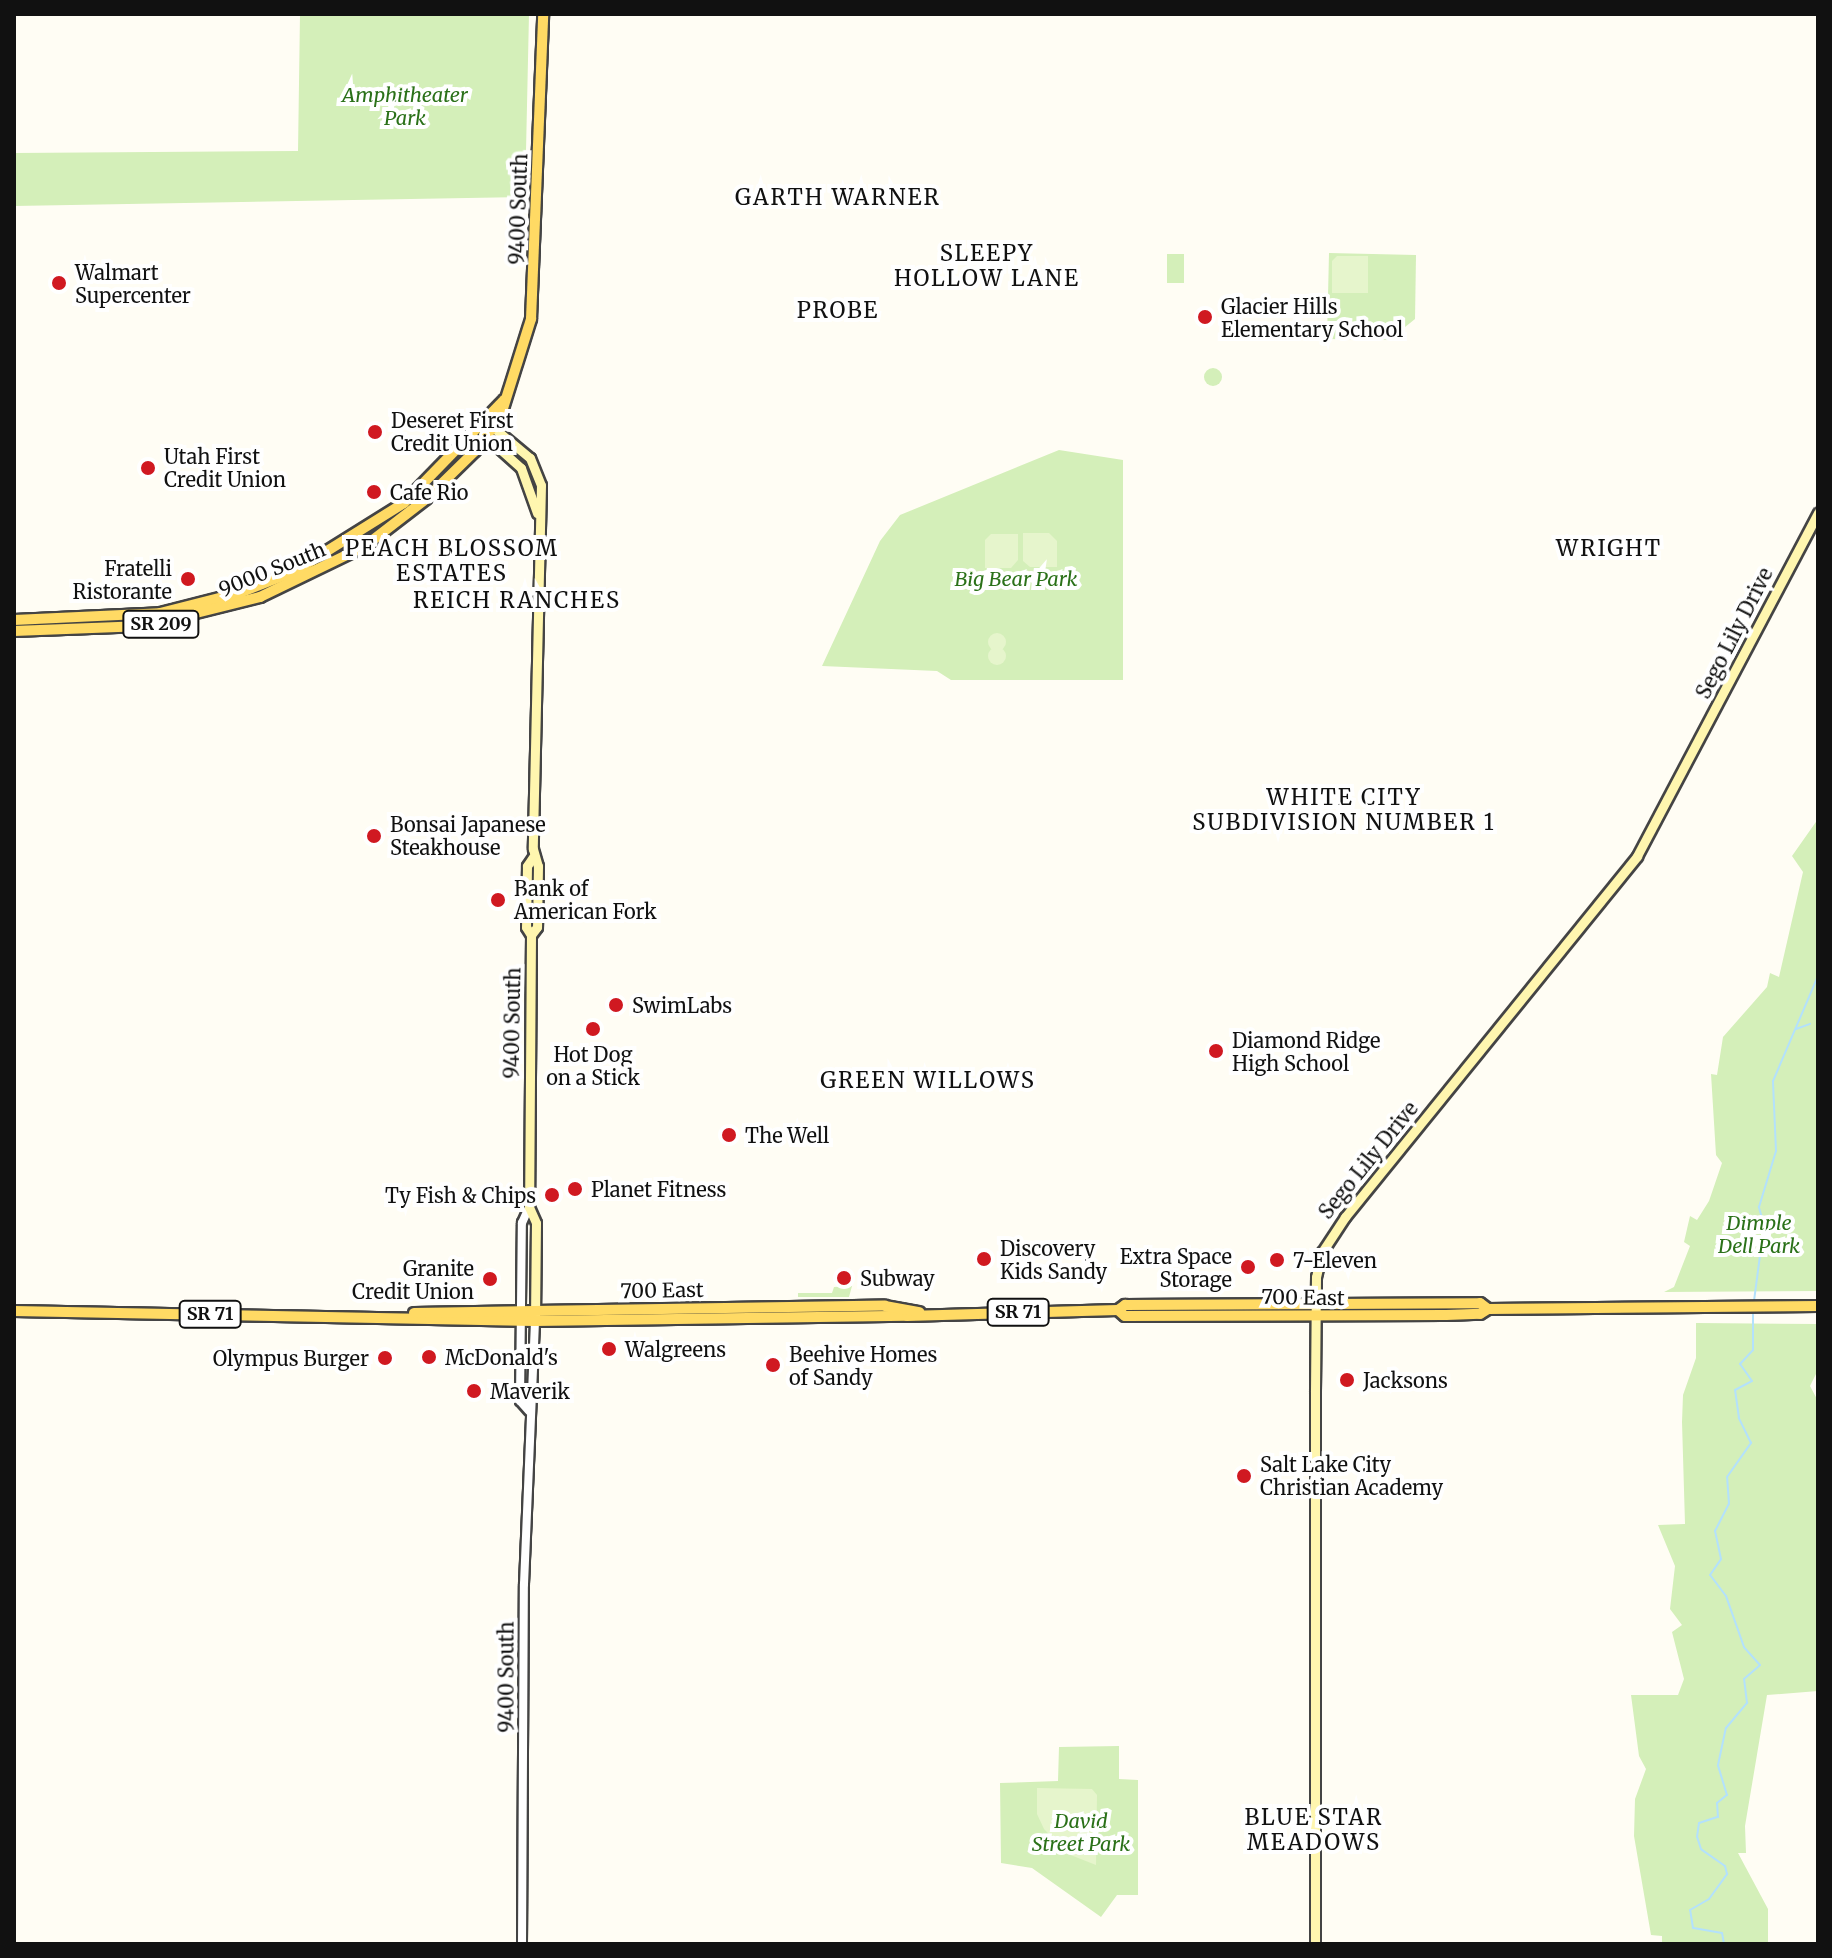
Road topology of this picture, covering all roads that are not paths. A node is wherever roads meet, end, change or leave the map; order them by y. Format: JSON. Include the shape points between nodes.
{"nodes":[{"id":1,"x":543,"y":14,"type":"edge"},
{"id":2,"x":504,"y":400,"type":"junction"},
{"id":3,"x":483,"y":419,"type":"junction"},
{"id":4,"x":477,"y":430,"type":"junction"},
{"id":5,"x":490,"y":432,"type":"junction"},
{"id":6,"x":1818,"y":513,"type":"edge"},
{"id":7,"x":15,"y":625,"type":"edge"},
{"id":8,"x":529,"y":1207,"type":"junction"},
{"id":9,"x":1818,"y":1306,"type":"edge"},
{"id":10,"x":521,"y":1308,"type":"junction"},
{"id":11,"x":535,"y":1308,"type":"junction"},
{"id":12,"x":1316,"y":1310,"type":"junction"},
{"id":13,"x":14,"y":1311,"type":"edge"},
{"id":14,"x":919,"y":1312,"type":"junction"},
{"id":15,"x":406,"y":1314,"type":"junction"},
{"id":16,"x":521,"y":1321,"type":"junction"},
{"id":17,"x":535,"y":1321,"type":"junction"},
{"id":18,"x":529,"y":1411,"type":"junction"},
{"id":19,"x":522,"y":1944,"type":"edge"},
{"id":20,"x":1315,"y":1944,"type":"edge"}],
"edges":[{"from":1,"to":2,"type":"main road","name":"9400 South","number":"SR 209","via":[[531,319]]},
{"from":2,"to":3,"type":"main road","name":"9400 South","number":"SR 209"},
{"from":2,"to":5,"type":"main road","name":"9400 South","number":"SR 209"},
{"from":3,"to":4,"type":"main road","name":"9000 South","number":"SR 209"},
{"from":3,"to":5,"type":"main road","name":"9400 South"},
{"from":4,"to":5,"type":"main road","name":"9400 South"},
{"from":4,"to":7,"type":"main road","name":"9000 South","number":"SR 209","via":[[404,503],[295,571],[172,611]]},
{"from":5,"to":7,"type":"main road","name":"9000 South","number":"SR 209","via":[[442,485],[391,528],[278,590],[159,624]]},
{"from":5,"to":8,"type":"main road","name":"9400 South","via":[[521,468],[537,513],[533,857],[538,866],[537,916],[531,935]]},
{"from":6,"to":12,"type":"main road","name":"Sego Lily Drive","via":[[1642,849],[1335,1230],[1318,1264]]},
{"from":8,"to":10,"type":"street","name":"9400 South","via":[[522,1223]]},
{"from":8,"to":11,"type":"main road","name":"9400 South","via":[[536,1223]]},
{"from":9,"to":12,"type":"main road","name":"700 East","number":"SR 71","via":[[1488,1309],[1480,1303]]},
{"from":10,"to":11,"type":"main road","name":"700 East","number":"SR 71"},
{"from":10,"to":15,"type":"main road","name":"700 East","number":"SR 71"},
{"from":10,"to":16,"type":"street","name":"9400 South"},
{"from":11,"to":14,"type":"main road","name":"700 East","number":"SR 71","via":[[904,1306]]},
{"from":11,"to":17,"type":"main road","name":"9400 South"},
{"from":12,"to":14,"type":"main road","name":"700 East","number":"SR 71","via":[[1125,1316],[1118,1310]]},
{"from":12,"to":20,"type":"main road","name":"Sego Lily Drive"},
{"from":13,"to":15,"type":"main road","name":"700 East","number":"SR 71"},
{"from":14,"to":17,"type":"main road","name":"700 East","number":"SR 71","via":[[886,1317]]},
{"from":15,"to":16,"type":"main road","name":"700 East","number":"SR 71"},
{"from":16,"to":17,"type":"main road","name":"700 East","number":"SR 71"},
{"from":16,"to":18,"type":"street","name":"9400 South","via":[[520,1401]]},
{"from":17,"to":18,"type":"street","name":"9400 South","via":[[534,1400]]},
{"from":18,"to":19,"type":"street","name":"9400 South"}]}
